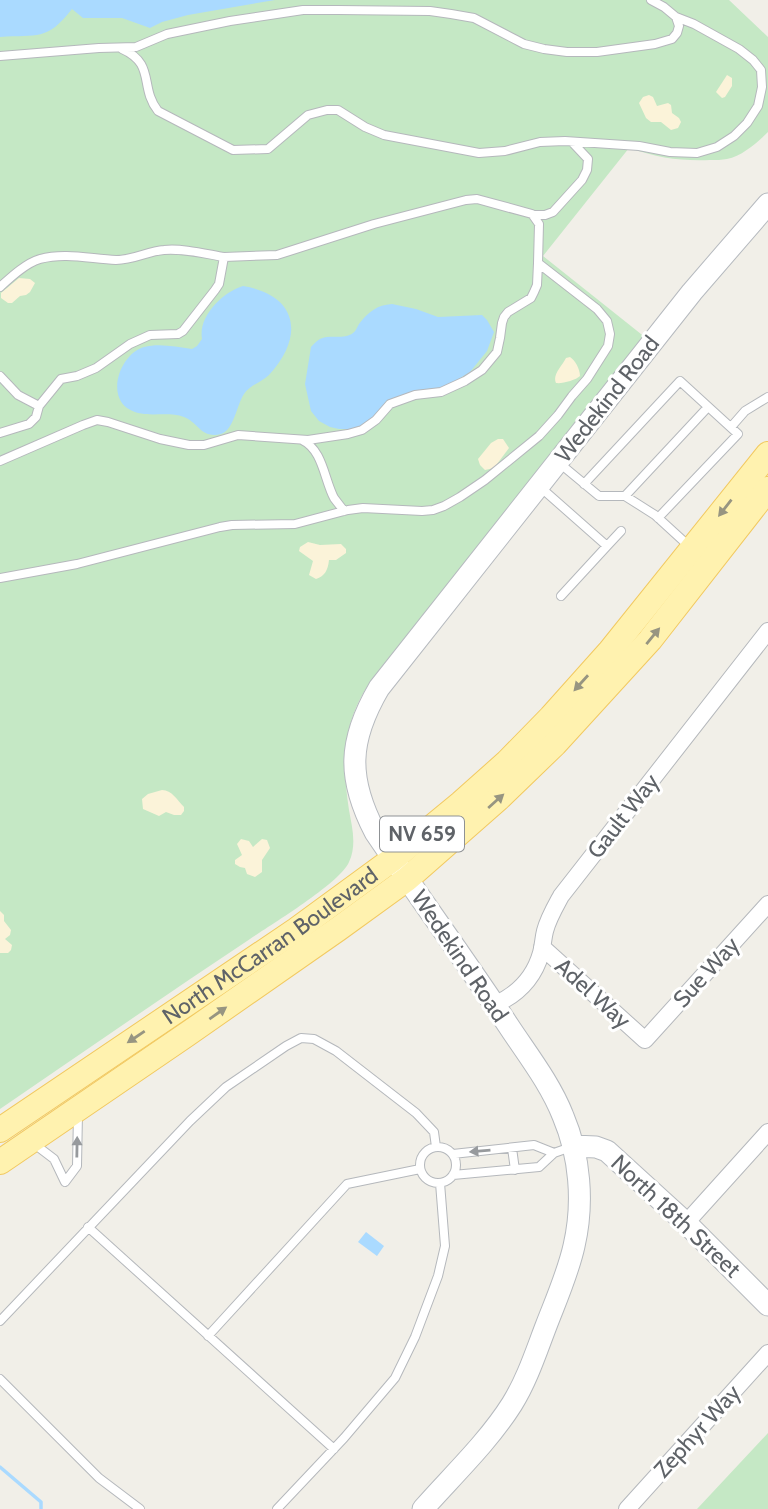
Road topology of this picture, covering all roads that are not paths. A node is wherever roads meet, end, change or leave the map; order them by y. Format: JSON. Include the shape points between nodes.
{"nodes":[{"id":1,"x":651,"y":0,"type":"edge"},
{"id":2,"x":676,"y":17,"type":"junction"},
{"id":3,"x":135,"y":51,"type":"junction"},
{"id":4,"x":0,"y":56,"type":"edge"},
{"id":5,"x":572,"y":141,"type":"junction"},
{"id":6,"x":768,"y":204,"type":"edge"},
{"id":7,"x":534,"y":215,"type":"junction"},
{"id":8,"x":224,"y":257,"type":"junction"},
{"id":9,"x":538,"y":264,"type":"junction"},
{"id":10,"x":0,"y":287,"type":"edge"},
{"id":11,"x":0,"y":376,"type":"edge"},
{"id":12,"x":768,"y":397,"type":"edge"},
{"id":13,"x":39,"y":406,"type":"junction"},
{"id":14,"x":709,"y":407,"type":"junction"},
{"id":15,"x":731,"y":427,"type":"junction"},
{"id":16,"x":0,"y":433,"type":"edge"},
{"id":17,"x":302,"y":440,"type":"junction"},
{"id":18,"x":768,"y":454,"type":"edge"},
{"id":19,"x":0,"y":461,"type":"edge"},
{"id":20,"x":558,"y":462,"type":"junction"},
{"id":21,"x":584,"y":484,"type":"junction"},
{"id":22,"x":539,"y":486,"type":"junction"},
{"id":23,"x":768,"y":489,"type":"edge"},
{"id":24,"x":625,"y":496,"type":"junction"},
{"id":25,"x":344,"y":511,"type":"junction"},
{"id":26,"x":658,"y":518,"type":"junction"},
{"id":27,"x":621,"y":531,"type":"dead end"},
{"id":28,"x":607,"y":546,"type":"junction"},
{"id":29,"x":693,"y":549,"type":"junction"},
{"id":30,"x":0,"y":579,"type":"edge"},
{"id":31,"x":561,"y":596,"type":"dead end"},
{"id":32,"x":768,"y":631,"type":"edge"},
{"id":33,"x":400,"y":869,"type":"junction"},
{"id":34,"x":768,"y":904,"type":"edge"},
{"id":35,"x":542,"y":947,"type":"junction"},
{"id":36,"x":494,"y":1005,"type":"junction"},
{"id":37,"x":645,"y":1040,"type":"joint"},
{"id":38,"x":78,"y":1108,"type":"junction"},
{"id":39,"x":0,"y":1130,"type":"edge"},
{"id":40,"x":768,"y":1132,"type":"edge"},
{"id":41,"x":30,"y":1142,"type":"junction"},
{"id":42,"x":436,"y":1147,"type":"junction"},
{"id":43,"x":512,"y":1148,"type":"junction"},
{"id":44,"x":564,"y":1150,"type":"junction"},
{"id":45,"x":453,"y":1154,"type":"junction"},
{"id":46,"x":0,"y":1162,"type":"edge"},
{"id":47,"x":420,"y":1169,"type":"junction"},
{"id":48,"x":515,"y":1170,"type":"junction"},
{"id":49,"x":453,"y":1175,"type":"junction"},
{"id":50,"x":440,"y":1184,"type":"junction"},
{"id":51,"x":686,"y":1223,"type":"junction"},
{"id":52,"x":88,"y":1227,"type":"junction"},
{"id":53,"x":768,"y":1305,"type":"edge"},
{"id":54,"x":0,"y":1321,"type":"edge"},
{"id":55,"x":208,"y":1336,"type":"junction"},
{"id":56,"x":768,"y":1353,"type":"edge"},
{"id":57,"x":0,"y":1379,"type":"edge"},
{"id":58,"x":334,"y":1449,"type":"junction"},
{"id":59,"x":141,"y":1509,"type":"edge"},
{"id":60,"x":277,"y":1509,"type":"edge"},
{"id":61,"x":423,"y":1509,"type":"edge"},
{"id":62,"x":627,"y":1509,"type":"edge"}],
"edges":[{"from":1,"to":2,"type":"lane"},
{"from":2,"to":3,"type":"lane","via":[[680,26],[672,39],[567,52],[524,44],[474,18],[451,14],[303,10],[167,34]]},
{"from":2,"to":5,"type":"lane","via":[[739,49],[761,70],[758,106],[747,123],[717,147],[696,153]]},
{"from":3,"to":4,"type":"lane","via":[[99,48]]},
{"from":3,"to":5,"type":"lane","via":[[145,71],[151,103],[158,111],[233,150],[268,149],[308,115],[327,110],[338,110],[384,135],[480,153]]},
{"from":5,"to":7,"type":"lane","via":[[588,159],[582,180],[553,212]]},
{"from":6,"to":20,"type":"street","name":"Wedekind Road"},
{"from":7,"to":8,"type":"lane","via":[[466,200],[277,255]]},
{"from":7,"to":9,"type":"lane","via":[[540,233]]},
{"from":8,"to":10,"type":"lane","via":[[165,250],[133,259],[38,259]]},
{"from":8,"to":13,"type":"lane","via":[[219,284],[183,331],[150,335],[96,368],[61,379]]},
{"from":9,"to":17,"type":"lane","via":[[531,298],[504,317],[497,352],[482,370],[441,392],[390,404],[362,430]]},
{"from":9,"to":25,"type":"lane","via":[[607,321],[607,346],[587,379],[530,444],[444,506],[422,511]]},
{"from":11,"to":13,"type":"lane","via":[[18,395]]},
{"from":12,"to":15,"type":"lane","via":[[745,411]]},
{"from":13,"to":16,"type":"lane","via":[[29,424]]},
{"from":14,"to":15,"type":"lane"},
{"from":14,"to":21,"type":"lane","via":[[680,381]]},
{"from":14,"to":24,"type":"lane"},
{"from":15,"to":26,"type":"lane","via":[[737,434]]},
{"from":17,"to":19,"type":"lane","via":[[238,435],[190,445],[97,420]]},
{"from":17,"to":25,"type":"lane","via":[[316,453]]},
{"from":18,"to":29,"type":"main road","name":"North McCarran Boulevard","number":"NV 659","one_way":true},
{"from":20,"to":21,"type":"lane"},
{"from":20,"to":22,"type":"street","name":"Wedekind Road"},
{"from":21,"to":24,"type":"lane","via":[[599,496]]},
{"from":22,"to":28,"type":"lane"},
{"from":22,"to":33,"type":"street","name":"Wedekind Road","via":[[366,709],[356,737],[359,795],[375,832]]},
{"from":33,"to":23,"type":"main road","name":"North McCarran Boulevard","number":"NV 659","one_way":true,"via":[[508,790],[555,744],[650,640]]},
{"from":24,"to":26,"type":"lane"},
{"from":25,"to":30,"type":"lane","via":[[295,524],[220,527]]},
{"from":26,"to":29,"type":"lane"},
{"from":27,"to":28,"type":"lane"},
{"from":28,"to":31,"type":"lane"},
{"from":29,"to":33,"type":"main road","name":"North McCarran Boulevard","number":"NV 659","one_way":true,"via":[[551,717]]},
{"from":32,"to":35,"type":"street","name":"Gault Way","via":[[561,896]]},
{"from":33,"to":36,"type":"street","name":"Wedekind Road"},
{"from":38,"to":33,"type":"main road","name":"North McCarran Boulevard","number":"NV 659","one_way":true,"via":[[197,1028]]},
{"from":33,"to":39,"type":"main road","name":"North McCarran Boulevard","number":"NV 659","one_way":true,"via":[[296,930]]},
{"from":34,"to":37,"type":"street","name":"Sue Way"},
{"from":35,"to":36,"type":"street","name":"Gault Way","via":[[529,979]]},
{"from":35,"to":37,"type":"street","name":"Adel Way"},
{"from":36,"to":44,"type":"street","name":"Wedekind Road","via":[[564,1116]]},
{"from":38,"to":41,"type":"main road","name":"North McCarran Boulevard","number":"NV 659"},
{"from":41,"to":38,"type":"lane","one_way":true,"via":[[54,1159],[65,1182],[77,1166]]},
{"from":40,"to":51,"type":"street"},
{"from":41,"to":46,"type":"main road","name":"North McCarran Boulevard","number":"NV 659"},
{"from":42,"to":45,"type":"lane"},
{"from":42,"to":47,"type":"lane","via":[[422,1157]]},
{"from":42,"to":52,"type":"lane","via":[[434,1132],[416,1113],[336,1051],[314,1039],[301,1038],[226,1087]]},
{"from":43,"to":44,"type":"lane","via":[[534,1145]]},
{"from":43,"to":45,"type":"lane","one_way":true},
{"from":43,"to":48,"type":"lane"},
{"from":44,"to":48,"type":"lane","via":[[538,1167]]},
{"from":44,"to":51,"type":"street","name":"North 18th Street","via":[[589,1146],[607,1151]]},
{"from":44,"to":61,"type":"street","name":"Wedekind Road","via":[[578,1170],[579,1221],[568,1269],[525,1379],[496,1426]]},
{"from":45,"to":49,"type":"lane"},
{"from":47,"to":50,"type":"lane","via":[[430,1182]]},
{"from":47,"to":55,"type":"lane","via":[[346,1184]]},
{"from":48,"to":49,"type":"lane"},
{"from":49,"to":50,"type":"lane"},
{"from":50,"to":58,"type":"lane","via":[[445,1246],[415,1337],[395,1378]]},
{"from":51,"to":53,"type":"street","name":"North 18th Street"},
{"from":52,"to":54,"type":"lane"},
{"from":52,"to":55,"type":"lane"},
{"from":55,"to":58,"type":"lane"},
{"from":56,"to":62,"type":"street","name":"Zephyr Way"},
{"from":57,"to":59,"type":"lane","via":[[99,1478]]},
{"from":58,"to":60,"type":"lane"}]}
